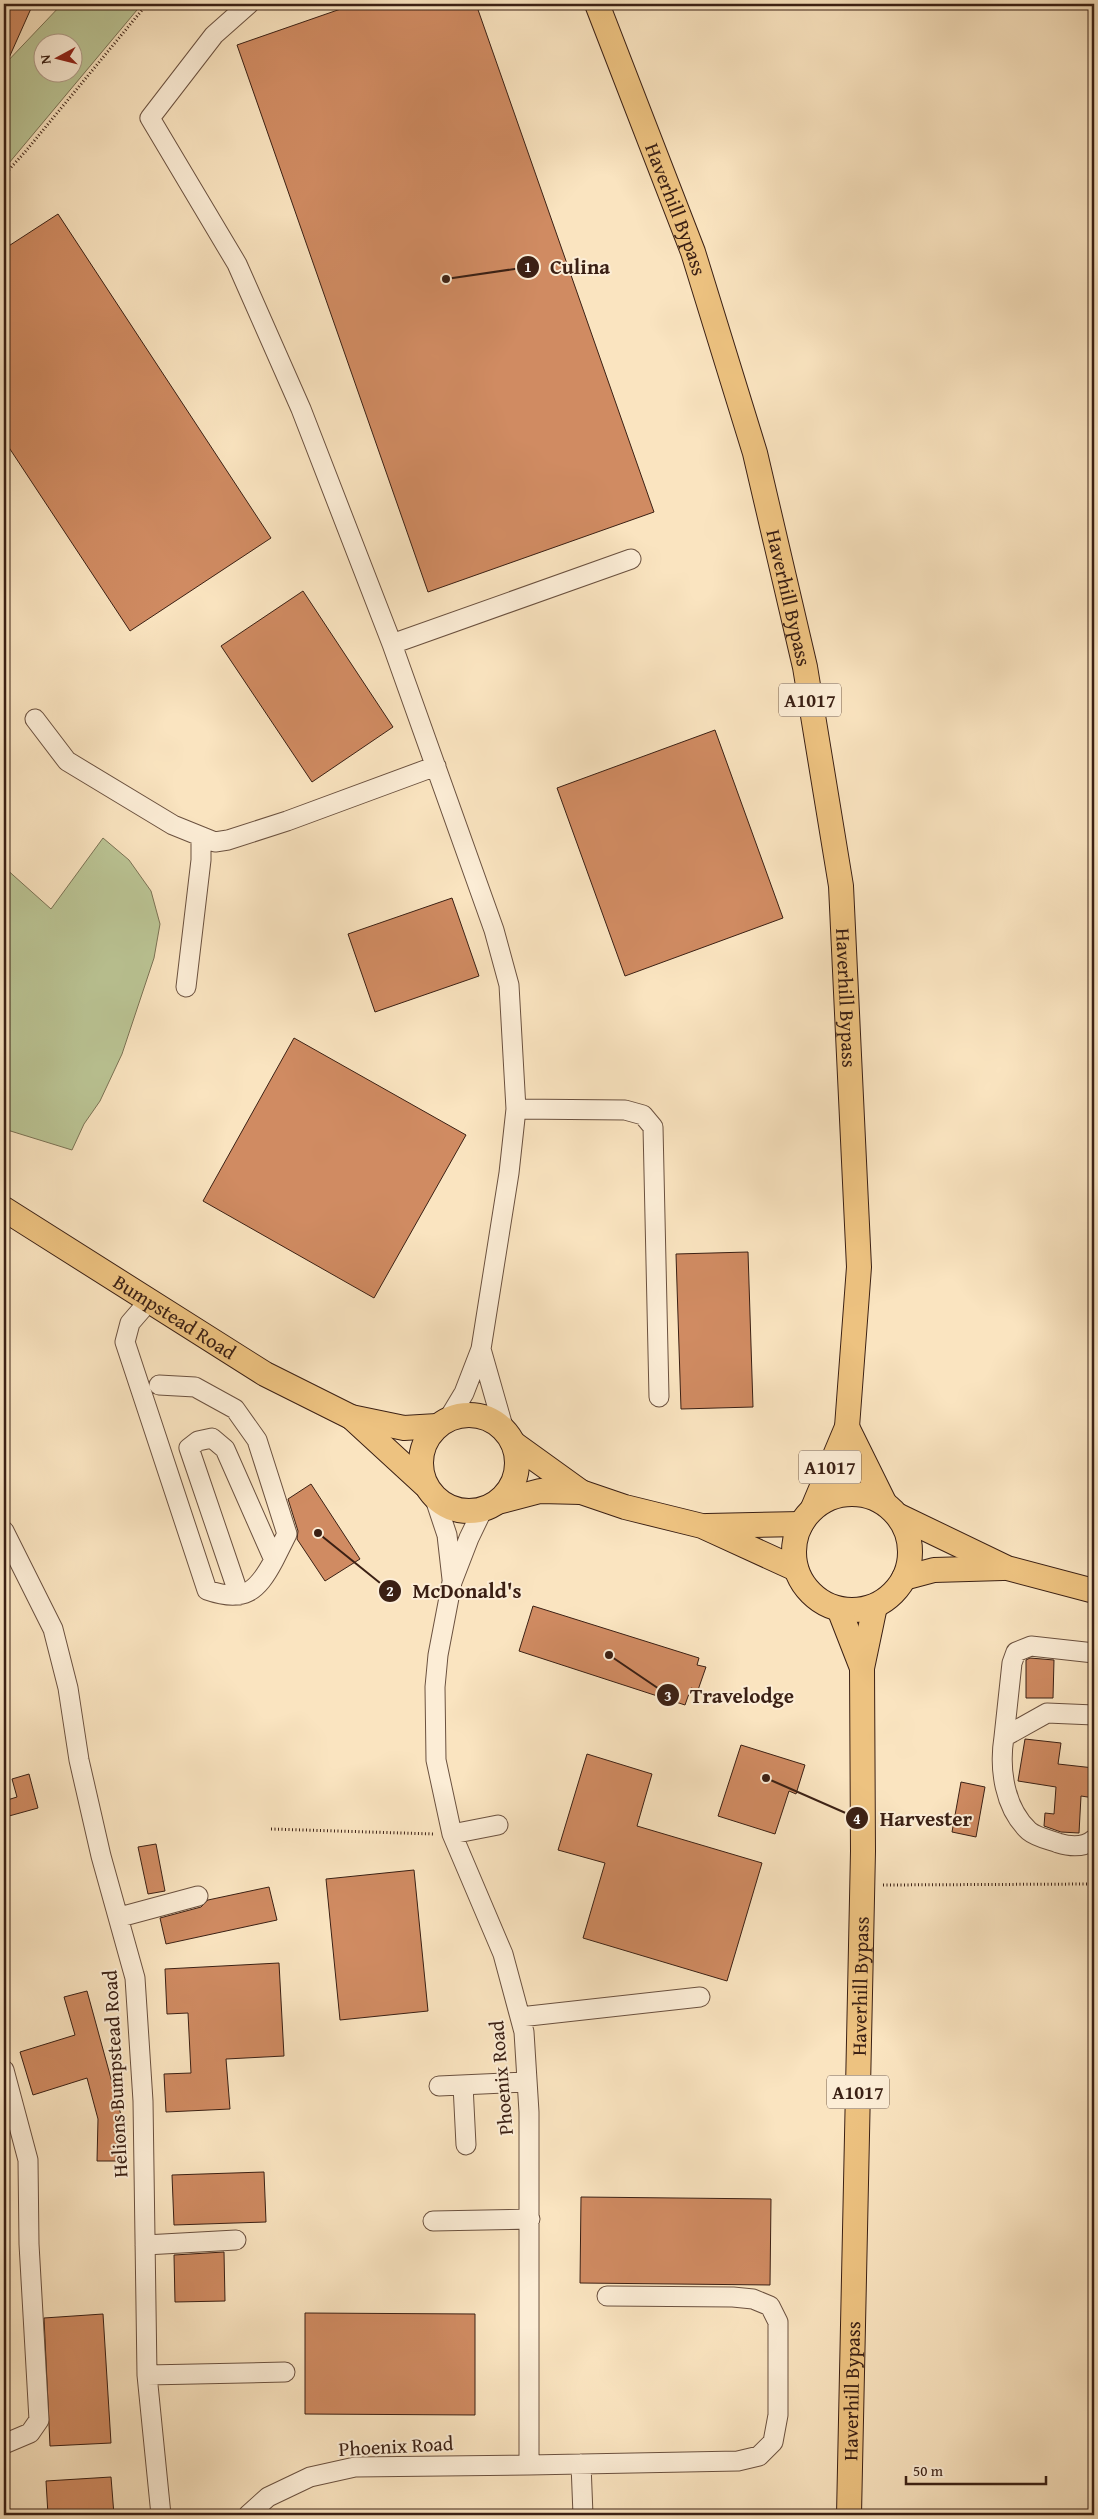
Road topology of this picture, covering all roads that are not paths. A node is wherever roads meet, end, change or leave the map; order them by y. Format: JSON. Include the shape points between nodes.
{"nodes":[{"id":1,"x":249,"y":4,"type":"edge"},
{"id":2,"x":597,"y":4,"type":"edge"},
{"id":3,"x":631,"y":559,"type":"dead end"},
{"id":4,"x":392,"y":644,"type":"junction"},
{"id":5,"x":35,"y":719,"type":"dead end"},
{"id":6,"x":436,"y":766,"type":"junction"},
{"id":7,"x":201,"y":838,"type":"junction"},
{"id":8,"x":186,"y":987,"type":"dead end"},
{"id":9,"x":516,"y":1109,"type":"junction"},
{"id":10,"x":4,"y":1209,"type":"edge"},
{"id":11,"x":149,"y":1301,"type":"junction"},
{"id":12,"x":481,"y":1349,"type":"junction"},
{"id":13,"x":159,"y":1385,"type":"dead end"},
{"id":14,"x":659,"y":1397,"type":"dead end"},
{"id":15,"x":351,"y":1417,"type":"junction"},
{"id":16,"x":443,"y":1422,"type":"junction"},
{"id":17,"x":846,"y":1426,"type":"junction"},
{"id":18,"x":509,"y":1436,"type":"junction"},
{"id":19,"x":430,"y":1492,"type":"junction"},
{"id":20,"x":581,"y":1492,"type":"junction"},
{"id":21,"x":491,"y":1505,"type":"junction"},
{"id":22,"x":892,"y":1509,"type":"junction"},
{"id":23,"x":807,"y":1516,"type":"junction"},
{"id":24,"x":702,"y":1526,"type":"junction"},
{"id":25,"x":4,"y":1531,"type":"edge"},
{"id":26,"x":274,"y":1560,"type":"junction"},
{"id":27,"x":1007,"y":1568,"type":"junction"},
{"id":28,"x":796,"y":1570,"type":"junction"},
{"id":29,"x":904,"y":1578,"type":"junction"},
{"id":30,"x":452,"y":1582,"type":"junction"},
{"id":31,"x":239,"y":1595,"type":"junction"},
{"id":32,"x":1093,"y":1596,"type":"edge"},
{"id":33,"x":875,"y":1606,"type":"junction"},
{"id":34,"x":839,"y":1609,"type":"junction"},
{"id":35,"x":1094,"y":1653,"type":"edge"},
{"id":36,"x":862,"y":1668,"type":"junction"},
{"id":37,"x":1094,"y":1715,"type":"edge"},
{"id":38,"x":1004,"y":1737,"type":"junction"},
{"id":39,"x":498,"y":1825,"type":"dead end"},
{"id":40,"x":452,"y":1834,"type":"junction"},
{"id":41,"x":1094,"y":1839,"type":"edge"},
{"id":42,"x":198,"y":1896,"type":"dead end"},
{"id":43,"x":120,"y":1917,"type":"junction"},
{"id":44,"x":700,"y":1997,"type":"dead end"},
{"id":45,"x":520,"y":2017,"type":"junction"},
{"id":46,"x":4,"y":2070,"type":"edge"},
{"id":47,"x":527,"y":2082,"type":"junction"},
{"id":48,"x":463,"y":2085,"type":"junction"},
{"id":49,"x":439,"y":2086,"type":"dead end"},
{"id":50,"x":466,"y":2146,"type":"dead end"},
{"id":51,"x":530,"y":2219,"type":"junction"},
{"id":52,"x":433,"y":2221,"type":"dead end"},
{"id":53,"x":236,"y":2240,"type":"dead end"},
{"id":54,"x":145,"y":2245,"type":"junction"},
{"id":55,"x":607,"y":2296,"type":"dead end"},
{"id":56,"x":285,"y":2372,"type":"dead end"},
{"id":57,"x":147,"y":2375,"type":"junction"},
{"id":58,"x":4,"y":2444,"type":"edge"},
{"id":59,"x":529,"y":2464,"type":"junction"},
{"id":60,"x":581,"y":2464,"type":"junction"},
{"id":61,"x":161,"y":2515,"type":"edge"},
{"id":62,"x":248,"y":2515,"type":"edge"},
{"id":63,"x":583,"y":2515,"type":"edge"},
{"id":64,"x":850,"y":2515,"type":"edge"}],
"edges":[{"from":1,"to":4,"type":"street","via":[[214,35],[150,118],[237,264],[301,409]]},
{"from":2,"to":17,"type":"main road","name":"Haverhill Bypass","number":"A1017","via":[[696,261],[755,453],[805,667],[842,886],[859,1267]]},
{"from":3,"to":4,"type":"street"},
{"from":4,"to":6,"type":"street"},
{"from":5,"to":7,"type":"street","via":[[67,761],[173,825]]},
{"from":6,"to":7,"type":"street","via":[[228,840],[215,842]]},
{"from":6,"to":9,"type":"street","via":[[494,930],[509,986]]},
{"from":7,"to":8,"type":"street"},
{"from":9,"to":12,"type":"street"},
{"from":9,"to":14,"type":"street","via":[[625,1110],[643,1116],[653,1127]]},
{"from":10,"to":11,"type":"main road","name":"Bumpstead Road"},
{"from":11,"to":15,"type":"main road","name":"Bumpstead Road","via":[[265,1374]]},
{"from":11,"to":31,"type":"street","via":[[130,1323],[125,1342],[207,1590]]},
{"from":12,"to":16,"type":"street","via":[[464,1393]]},
{"from":12,"to":18,"type":"street"},
{"from":13,"to":26,"type":"street","via":[[195,1387],[235,1409],[257,1440],[287,1534]]},
{"from":15,"to":16,"type":"main road","name":"Bumpstead Road","via":[[404,1428]]},
{"from":15,"to":19,"type":"main road","name":"Bumpstead Road"},
{"from":16,"to":18,"type":"main road","via":[[463,1414],[477,1415],[492,1420]]},
{"from":16,"to":19,"type":"main road","via":[[427,1437],[421,1451],[420,1468]]},
{"from":17,"to":22,"type":"main road","number":"A1017"},
{"from":17,"to":23,"type":"main road","name":"Haverhill Bypass","number":"A1017"},
{"from":18,"to":20,"type":"main road"},
{"from":18,"to":21,"type":"main road","via":[[517,1458],[516,1474],[510,1489]]},
{"from":19,"to":21,"type":"main road","via":[[450,1508],[466,1512]]},
{"from":19,"to":30,"type":"street","name":"Phoenix Road","via":[[446,1535]]},
{"from":20,"to":21,"type":"main road","via":[[540,1492]]},
{"from":20,"to":24,"type":"main road","via":[[625,1507]]},
{"from":21,"to":30,"type":"street","name":"Phoenix Road","via":[[469,1538]]},
{"from":22,"to":23,"type":"main road","via":[[865,1494],[845,1494],[831,1497]]},
{"from":22,"to":27,"type":"main road"},
{"from":22,"to":29,"type":"main road","via":[[909,1538],[910,1559]]},
{"from":23,"to":24,"type":"main road"},
{"from":23,"to":28,"type":"main road","via":[[794,1543]]},
{"from":24,"to":28,"type":"main road"},
{"from":25,"to":43,"type":"street","name":"Helions Bumpstead Road","via":[[53,1629],[101,1856]]},
{"from":26,"to":31,"type":"street","via":[[256,1588]]},
{"from":26,"to":31,"type":"street","via":[[225,1449],[212,1438],[198,1440],[189,1448]]},
{"from":27,"to":29,"type":"main road","via":[[934,1570]]},
{"from":27,"to":32,"type":"main road"},
{"from":28,"to":34,"type":"main road","via":[[806,1588],[821,1601]]},
{"from":29,"to":33,"type":"main road","via":[[892,1595]]},
{"from":30,"to":40,"type":"street","name":"Phoenix Road","via":[[435,1687],[436,1760]]},
{"from":33,"to":34,"type":"main road","via":[[860,1610]]},
{"from":33,"to":36,"type":"main road","name":"Haverhill Bypass","number":"A1017"},
{"from":34,"to":36,"type":"main road","name":"Haverhill Bypass","number":"A1017"},
{"from":35,"to":38,"type":"street","via":[[1031,1646],[1016,1652]]},
{"from":36,"to":64,"type":"main road","name":"Haverhill Bypass","number":"A1017","via":[[862,1885]]},
{"from":37,"to":38,"type":"street","via":[[1047,1713]]},
{"from":38,"to":41,"type":"street","via":[[1001,1758],[1007,1793],[1030,1832],[1068,1846],[1087,1845]]},
{"from":39,"to":40,"type":"street"},
{"from":40,"to":45,"type":"street","name":"Phoenix Road","via":[[503,1954]]},
{"from":42,"to":43,"type":"street"},
{"from":43,"to":54,"type":"street","name":"Helions Bumpstead Road","via":[[135,1978],[143,2102]]},
{"from":44,"to":45,"type":"street"},
{"from":45,"to":47,"type":"street","name":"Phoenix Road"},
{"from":46,"to":58,"type":"street","via":[[28,2160],[29,2244],[39,2420],[30,2433]]},
{"from":47,"to":48,"type":"street"},
{"from":47,"to":51,"type":"street","name":"Phoenix Road"},
{"from":48,"to":49,"type":"street"},
{"from":48,"to":50,"type":"street"},
{"from":51,"to":52,"type":"street"},
{"from":51,"to":59,"type":"street","name":"Phoenix Road"},
{"from":53,"to":54,"type":"street"},
{"from":54,"to":57,"type":"street","name":"Helions Bumpstead Road"},
{"from":55,"to":60,"type":"street","name":"Phoenix Road","via":[[754,2299],[770,2306],[778,2322],[778,2414],[773,2442],[760,2456],[704,2463]]},
{"from":56,"to":57,"type":"street"},
{"from":57,"to":61,"type":"street","name":"Helions Bumpstead Road"},
{"from":59,"to":60,"type":"street","name":"Phoenix Road"},
{"from":59,"to":62,"type":"street","name":"Phoenix Road","via":[[355,2467],[310,2476],[268,2496]]},
{"from":60,"to":63,"type":"street"}]}
